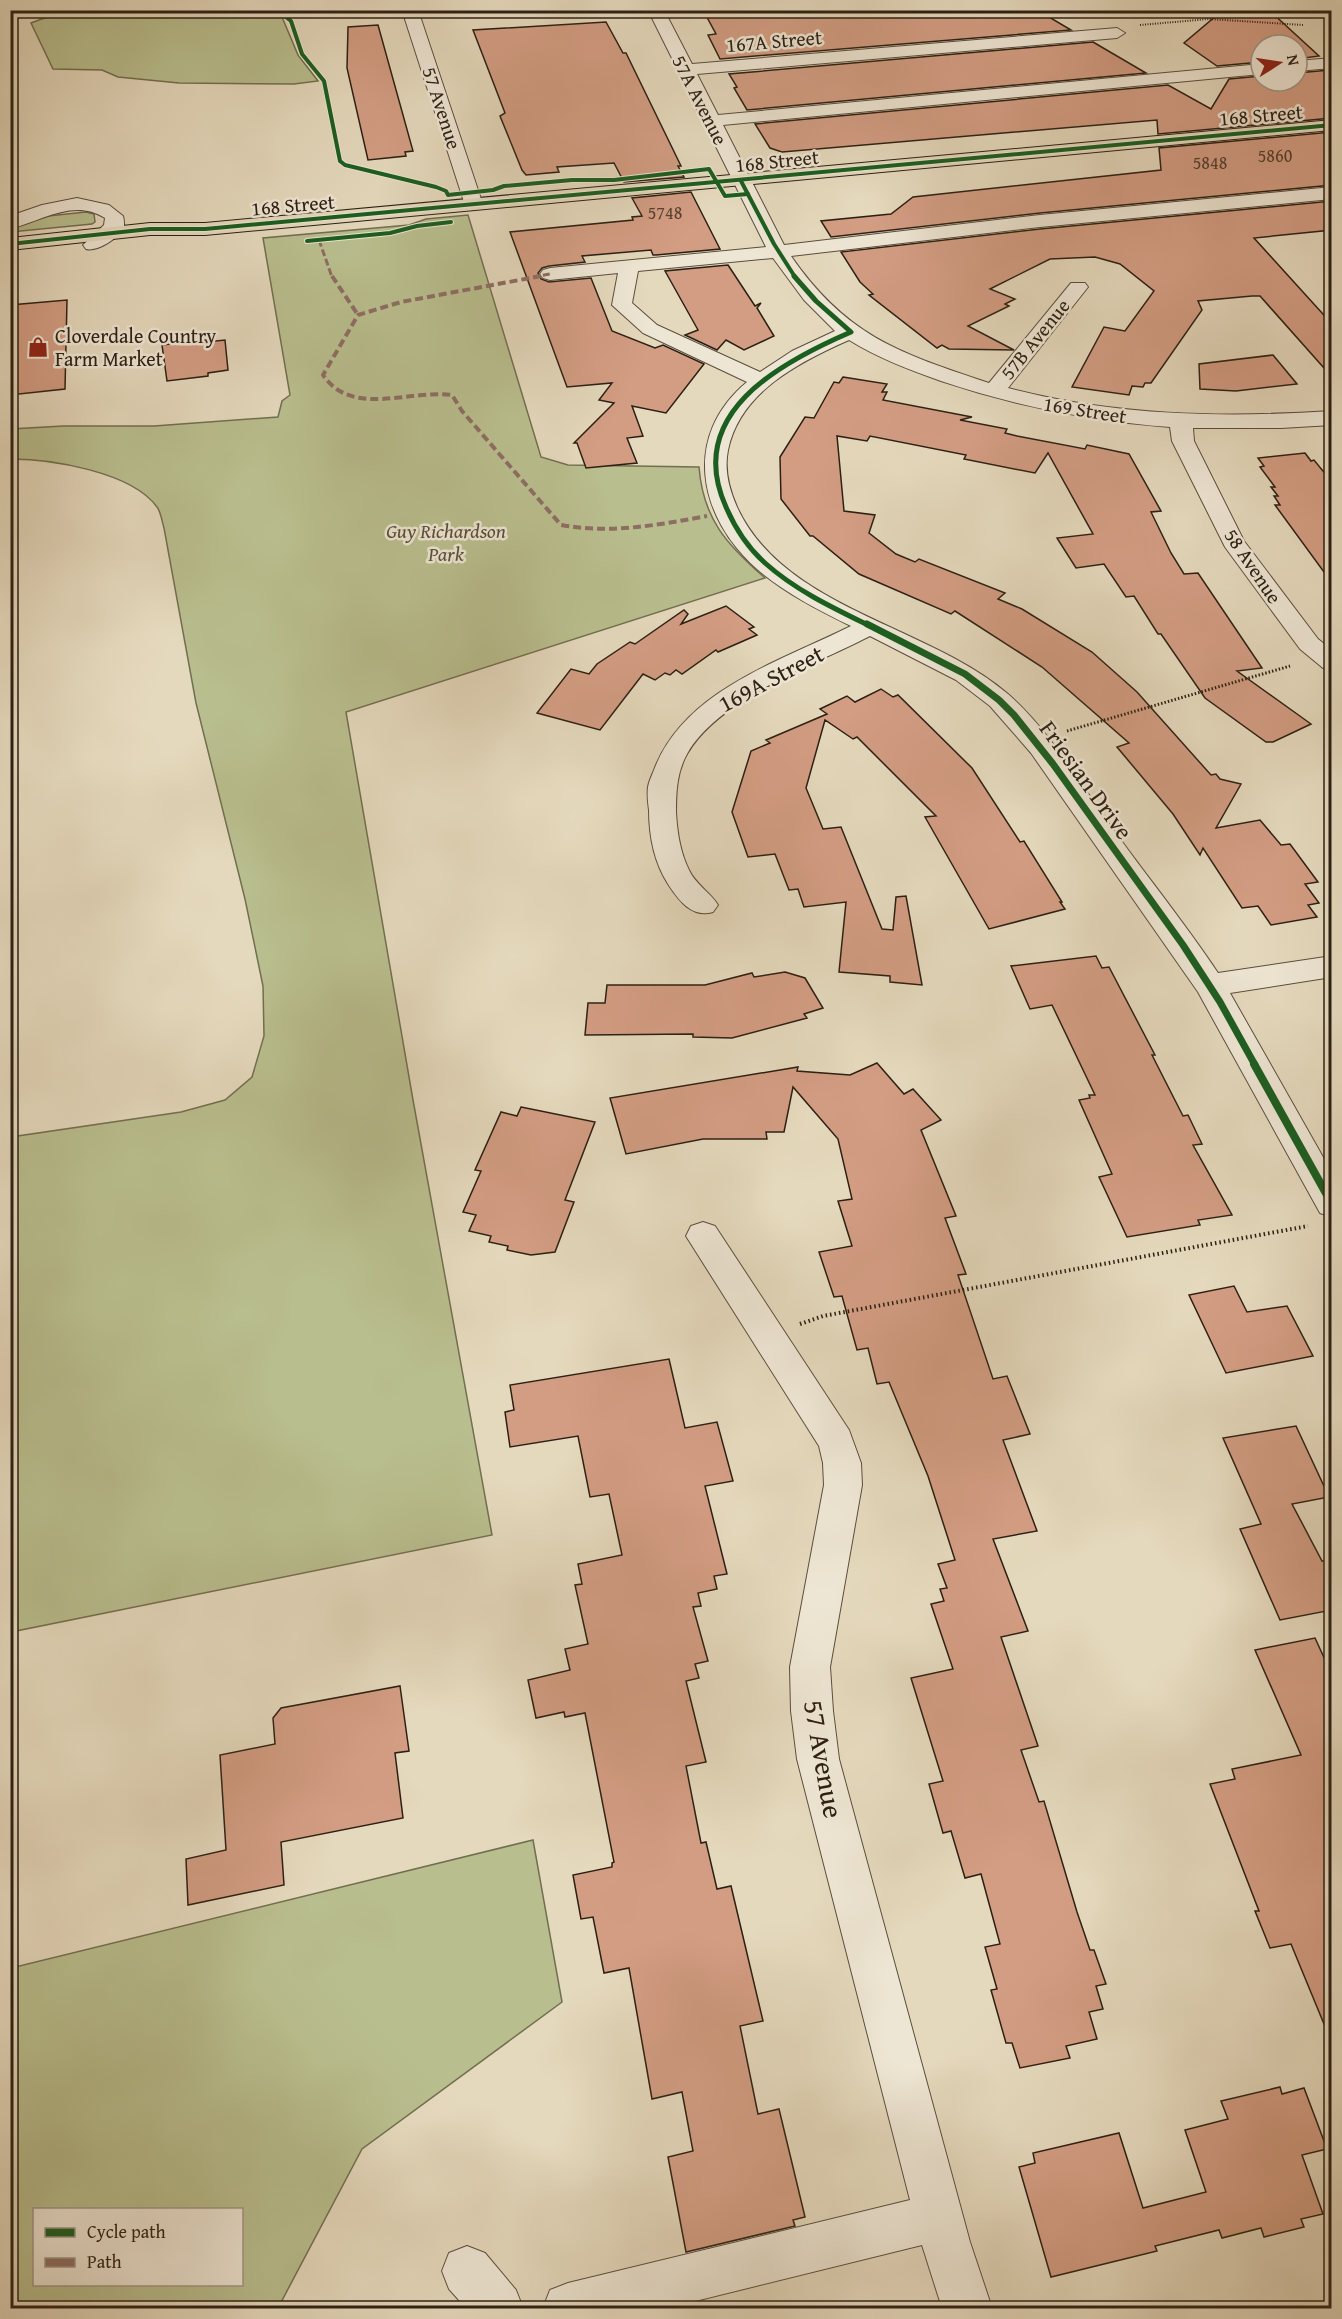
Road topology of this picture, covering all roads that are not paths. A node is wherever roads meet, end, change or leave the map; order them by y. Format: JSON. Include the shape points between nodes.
{"nodes":[{"id":1,"x":410,"y":10,"type":"edge"},
{"id":2,"x":656,"y":10,"type":"edge"},
{"id":3,"x":1104,"y":20,"type":"dead end"},
{"id":4,"x":1332,"y":63,"type":"edge"},
{"id":5,"x":1309,"y":65,"type":"edge"},
{"id":6,"x":685,"y":70,"type":"junction"},
{"id":7,"x":1249,"y":70,"type":"edge"},
{"id":8,"x":711,"y":120,"type":"junction"},
{"id":9,"x":1332,"y":125,"type":"edge"},
{"id":10,"x":741,"y":181,"type":"junction"},
{"id":11,"x":1332,"y":193,"type":"edge"},
{"id":12,"x":474,"y":205,"type":"junction"},
{"id":13,"x":10,"y":223,"type":"edge"},
{"id":14,"x":101,"y":239,"type":"junction"},
{"id":15,"x":10,"y":244,"type":"edge"},
{"id":16,"x":778,"y":252,"type":"junction"},
{"id":17,"x":10,"y":254,"type":"edge"},
{"id":18,"x":628,"y":267,"type":"junction"},
{"id":19,"x":550,"y":274,"type":"dead end"},
{"id":20,"x":1078,"y":287,"type":"dead end"},
{"id":21,"x":851,"y":332,"type":"junction"},
{"id":22,"x":760,"y":380,"type":"junction"},
{"id":23,"x":993,"y":392,"type":"junction"},
{"id":24,"x":1332,"y":418,"type":"edge"},
{"id":25,"x":1181,"y":423,"type":"junction"},
{"id":26,"x":870,"y":626,"type":"junction"},
{"id":27,"x":1331,"y":663,"type":"edge"},
{"id":28,"x":703,"y":905,"type":"dead end"},
{"id":29,"x":1332,"y":966,"type":"edge"},
{"id":30,"x":1210,"y":985,"type":"junction"},
{"id":31,"x":1323,"y":1214,"type":"edge"},
{"id":32,"x":703,"y":1236,"type":"dead end"},
{"id":33,"x":938,"y":2217,"type":"junction"},
{"id":34,"x":467,"y":2271,"type":"dead end"},
{"id":35,"x":498,"y":2308,"type":"edge"},
{"id":36,"x":568,"y":2308,"type":"edge"},
{"id":37,"x":967,"y":2308,"type":"edge"}],
"edges":[{"from":1,"to":12,"type":"street","name":"57 Avenue"},
{"from":2,"to":6,"type":"street","name":"57A Avenue"},
{"from":3,"to":6,"type":"street","name":"167A Street","via":[[1124,29]]},
{"from":4,"to":5,"type":"street"},
{"from":6,"to":8,"type":"street","name":"57A Avenue"},
{"from":7,"to":8,"type":"street"},
{"from":8,"to":10,"type":"street","name":"57A Avenue"},
{"from":9,"to":10,"type":"main road","name":"168 Street"},
{"from":10,"to":12,"type":"main road","name":"168 Street"},
{"from":10,"to":16,"type":"street","name":"57A Avenue"},
{"from":11,"to":16,"type":"street","via":[[1040,221]]},
{"from":12,"to":14,"type":"main road","name":"168 Street","via":[[199,229],[151,239]]},
{"from":13,"to":14,"type":"street","via":[[48,209],[91,204],[114,216],[114,227]]},
{"from":14,"to":15,"type":"main road","name":"168 Street"},
{"from":14,"to":17,"type":"main road","name":"168 Street"},
{"from":16,"to":18,"type":"street"},
{"from":16,"to":21,"type":"street","name":"57A Avenue","via":[[821,307]]},
{"from":18,"to":19,"type":"street"},
{"from":18,"to":22,"type":"street","via":[[622,305],[650,328]]},
{"from":20,"to":23,"type":"street","name":"57B Avenue"},
{"from":21,"to":22,"type":"street","name":"Friesian Drive","via":[[825,342]]},
{"from":21,"to":23,"type":"street","name":"169 Street","via":[[913,364]]},
{"from":22,"to":26,"type":"street","name":"Friesian Drive","via":[[741,398],[720,436],[714,469],[726,512],[749,549],[772,569],[834,609]]},
{"from":23,"to":25,"type":"street","name":"169 Street","via":[[1087,412]]},
{"from":24,"to":25,"type":"street","name":"169 Street"},
{"from":25,"to":27,"type":"street","name":"58 Avenue","via":[[1184,441],[1233,542],[1309,644]]},
{"from":26,"to":28,"type":"street","name":"169A Street","via":[[730,696],[694,724],[674,750],[664,776],[660,812],[670,861],[680,884]]},
{"from":26,"to":30,"type":"street","name":"Friesian Drive","via":[[950,664],[1000,701],[1034,740]]},
{"from":29,"to":30,"type":"street"},
{"from":30,"to":31,"type":"street","name":"Friesian Drive"},
{"from":32,"to":33,"type":"street","name":"57 Avenue","via":[[836,1441],[842,1463],[843,1485],[810,1667],[818,1759]]},
{"from":33,"to":36,"type":"street"},
{"from":33,"to":37,"type":"street","name":"57 Avenue"},
{"from":34,"to":35,"type":"street"}]}
